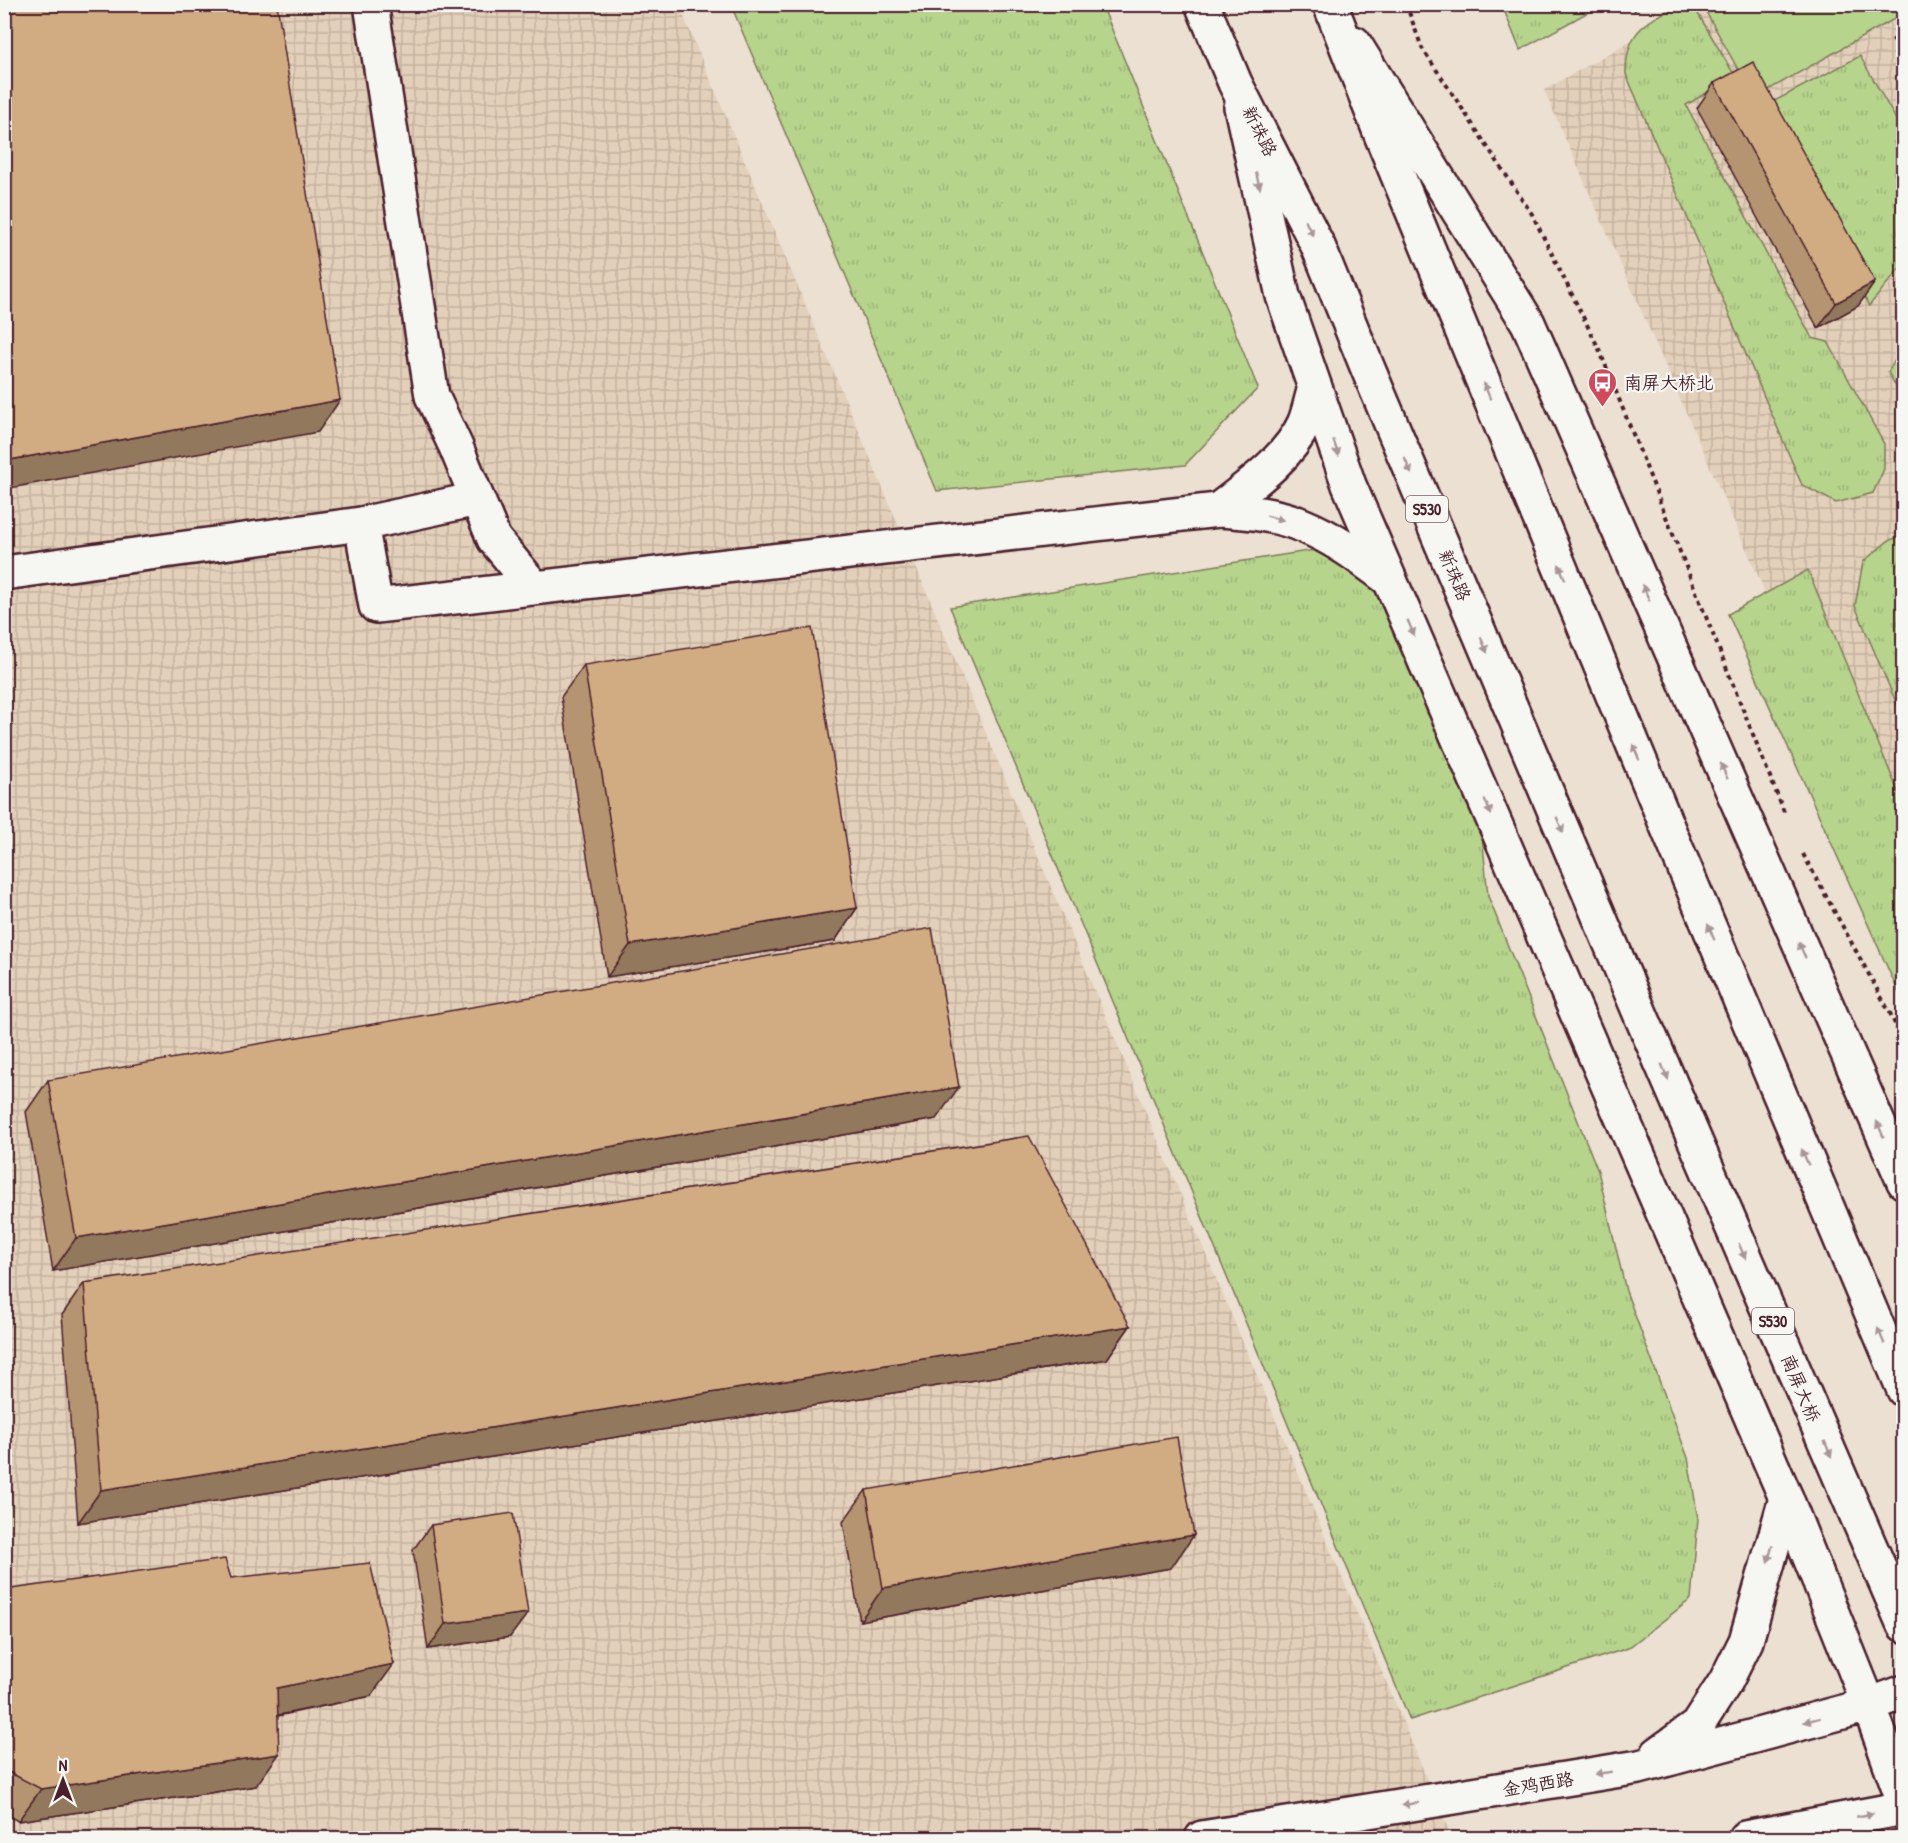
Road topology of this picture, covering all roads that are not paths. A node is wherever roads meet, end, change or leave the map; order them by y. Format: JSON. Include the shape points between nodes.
{"nodes":[{"id":1,"x":371,"y":4,"type":"edge"},
{"id":2,"x":1202,"y":4,"type":"edge"},
{"id":3,"x":1330,"y":4,"type":"edge"},
{"id":4,"x":1236,"y":83,"type":"junction"},
{"id":5,"x":1315,"y":388,"type":"junction"},
{"id":6,"x":477,"y":499,"type":"junction"},
{"id":7,"x":1218,"y":510,"type":"junction"},
{"id":8,"x":361,"y":524,"type":"junction"},
{"id":9,"x":4,"y":573,"type":"edge"},
{"id":10,"x":1390,"y":580,"type":"junction"},
{"id":11,"x":533,"y":586,"type":"junction"},
{"id":12,"x":1642,"y":1018,"type":"joint"},
{"id":13,"x":1904,"y":1182,"type":"edge"},
{"id":14,"x":1904,"y":1390,"type":"edge"},
{"id":15,"x":1786,"y":1497,"type":"junction"},
{"id":16,"x":1904,"y":1625,"type":"edge"},
{"id":17,"x":1904,"y":1692,"type":"edge"},
{"id":18,"x":1869,"y":1705,"type":"junction"},
{"id":19,"x":1639,"y":1767,"type":"junction"},
{"id":20,"x":1904,"y":1802,"type":"edge"},
{"id":21,"x":1904,"y":1808,"type":"edge"},
{"id":22,"x":1202,"y":1839,"type":"edge"},
{"id":23,"x":1745,"y":1839,"type":"edge"}],
"edges":[{"from":1,"to":6,"type":"main road","via":[[432,396]]},
{"from":2,"to":4,"type":"main road","name":"新珠路","number":"S530"},
{"from":13,"to":3,"type":"main road","one_way":true,"via":[[1528,322]]},
{"from":14,"to":3,"type":"main road","one_way":true,"via":[[1386,148]]},
{"from":4,"to":5,"type":"main road","one_way":true,"via":[[1283,296]]},
{"from":4,"to":12,"type":"main road","name":"新珠路","number":"S530","one_way":true,"via":[[1318,246]]},
{"from":5,"to":7,"type":"main road","via":[[1304,425],[1282,455]]},
{"from":5,"to":10,"type":"main road","one_way":true,"via":[[1349,485]]},
{"from":6,"to":8,"type":"main road"},
{"from":6,"to":11,"type":"main road","via":[[494,539]]},
{"from":7,"to":10,"type":"main road","one_way":true,"via":[[1255,513],[1303,525],[1341,545]]},
{"from":7,"to":11,"type":"main road"},
{"from":8,"to":9,"type":"main road"},
{"from":8,"to":11,"type":"main road","via":[[376,606]]},
{"from":10,"to":15,"type":"main road","one_way":true},
{"from":12,"to":16,"type":"main road","name":"南屏大桥","number":"S530","one_way":true},
{"from":15,"to":18,"type":"main road"},
{"from":15,"to":19,"type":"main road","one_way":true,"via":[[1746,1641],[1726,1682],[1697,1726]]},
{"from":17,"to":18,"type":"main road","name":"金鸡西路"},
{"from":18,"to":19,"type":"main road","name":"金鸡西路","one_way":true},
{"from":18,"to":20,"type":"main road"},
{"from":19,"to":22,"type":"main road","name":"金鸡西路","one_way":true},
{"from":23,"to":21,"type":"main road","one_way":true}]}
